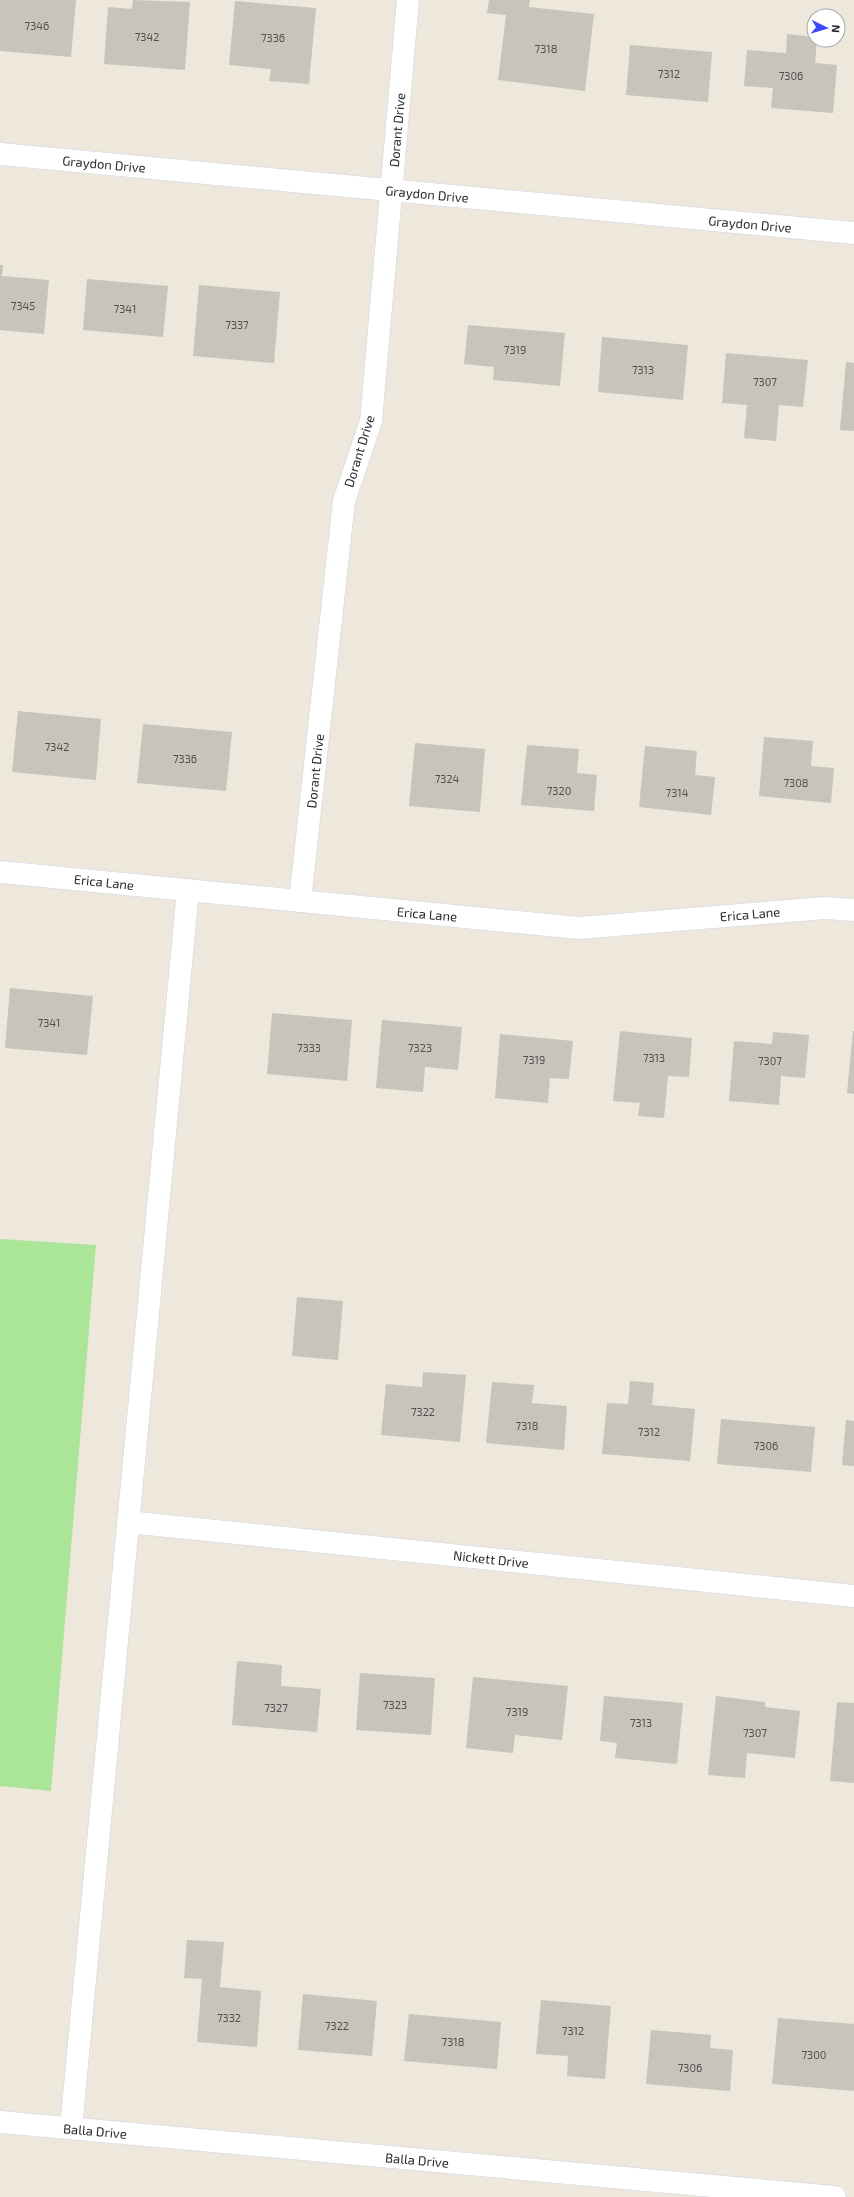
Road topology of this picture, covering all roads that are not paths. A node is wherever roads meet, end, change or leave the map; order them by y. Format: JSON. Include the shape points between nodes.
{"nodes":[{"id":1,"x":408,"y":0,"type":"edge"},
{"id":2,"x":0,"y":154,"type":"edge"},
{"id":3,"x":392,"y":190,"type":"junction"},
{"id":4,"x":854,"y":234,"type":"edge"},
{"id":5,"x":0,"y":872,"type":"edge"},
{"id":6,"x":188,"y":890,"type":"junction"},
{"id":7,"x":300,"y":901,"type":"junction"},
{"id":8,"x":854,"y":910,"type":"edge"},
{"id":9,"x":128,"y":1522,"type":"junction"},
{"id":10,"x":854,"y":1596,"type":"edge"},
{"id":11,"x":0,"y":2122,"type":"edge"},
{"id":12,"x":71,"y":2128,"type":"junction"},
{"id":13,"x":835,"y":2197,"type":"edge"}],
"edges":[{"from":1,"to":3,"type":"street","name":"Dorant Drive"},
{"from":2,"to":3,"type":"street","name":"Graydon Drive"},
{"from":3,"to":4,"type":"street","name":"Graydon Drive"},
{"from":3,"to":7,"type":"street","name":"Dorant Drive","via":[[371,421],[344,501]]},
{"from":5,"to":6,"type":"street","name":"Erica Lane"},
{"from":6,"to":7,"type":"street","name":"Erica Lane"},
{"from":6,"to":9,"type":"street"},
{"from":7,"to":8,"type":"street","name":"Erica Lane","via":[[579,928],[825,908]]},
{"from":9,"to":10,"type":"street","name":"Nickett Drive"},
{"from":9,"to":12,"type":"street"},
{"from":11,"to":12,"type":"street","name":"Balla Drive"},
{"from":12,"to":13,"type":"street","name":"Balla Drive"}]}
